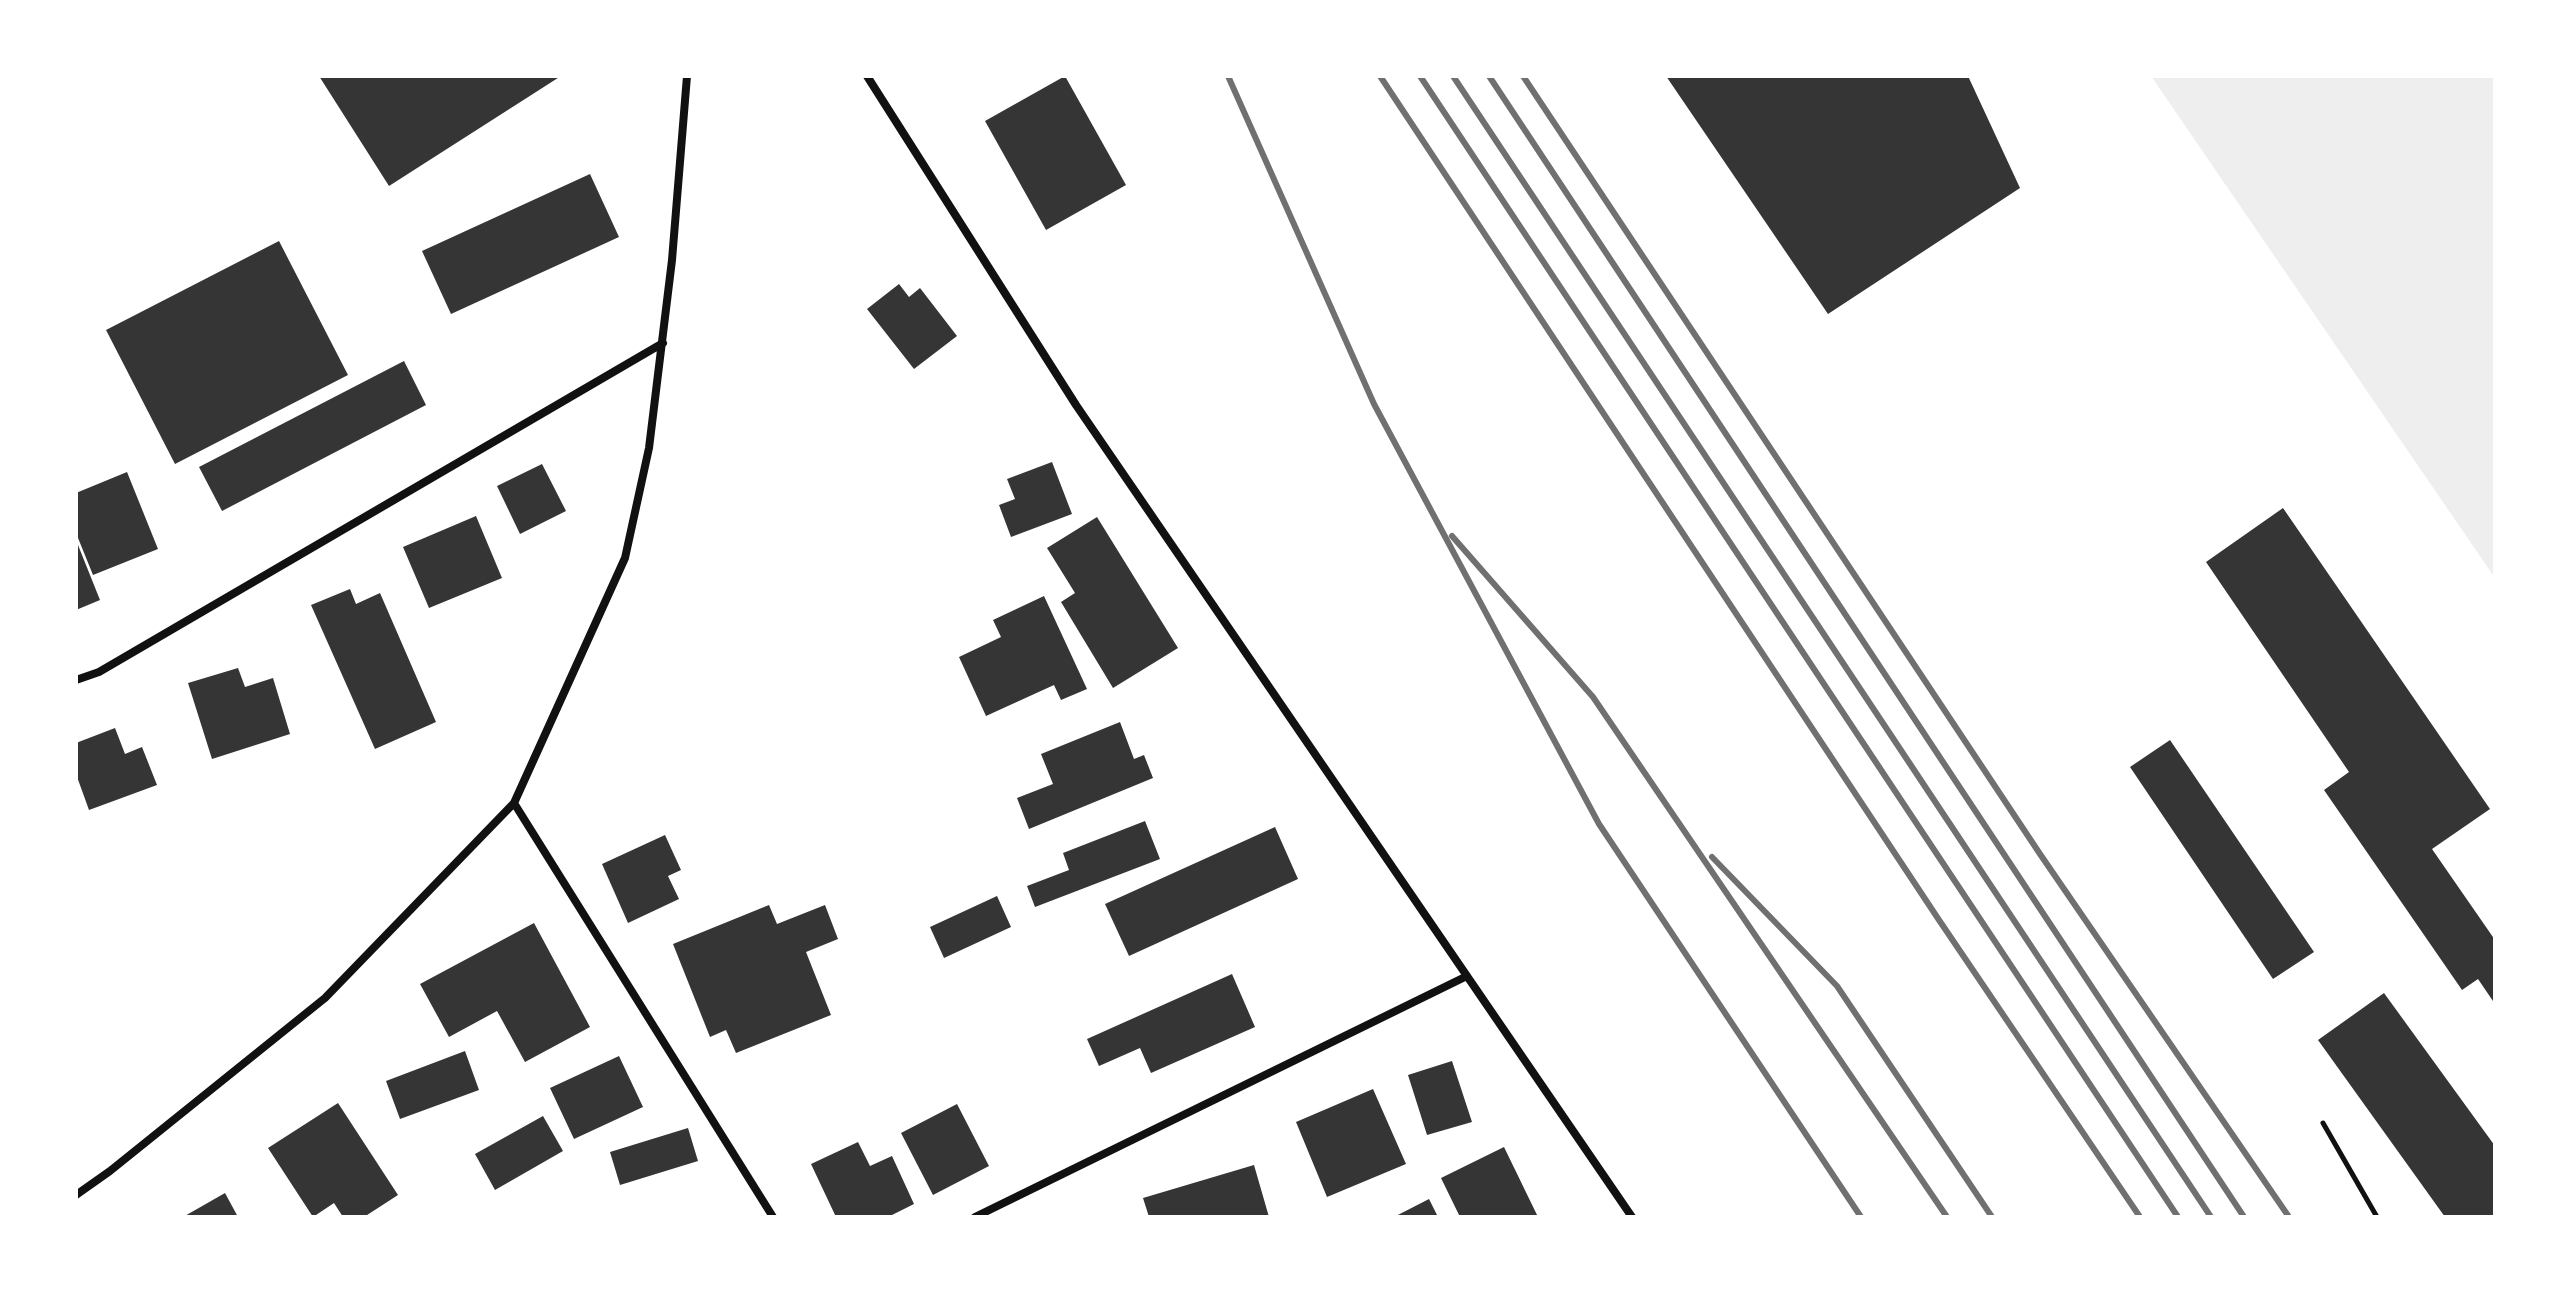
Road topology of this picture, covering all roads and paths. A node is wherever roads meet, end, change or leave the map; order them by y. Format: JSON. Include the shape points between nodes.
{"nodes":[{"id":1,"x":687,"y":76,"type":"edge"},
{"id":2,"x":867,"y":76,"type":"edge"},
{"id":3,"x":663,"y":343,"type":"junction"},
{"id":4,"x":76,"y":680,"type":"edge"},
{"id":5,"x":514,"y":803,"type":"junction"},
{"id":6,"x":1467,"y":976,"type":"junction"},
{"id":7,"x":2323,"y":1123,"type":"dead end"},
{"id":8,"x":76,"y":1195,"type":"edge"},
{"id":9,"x":773,"y":1217,"type":"edge"},
{"id":10,"x":975,"y":1217,"type":"edge"},
{"id":11,"x":1632,"y":1217,"type":"edge"},
{"id":12,"x":2377,"y":1217,"type":"edge"}],
"edges":[{"from":1,"to":3,"type":"street"},
{"from":2,"to":6,"type":"street","via":[[1076,405]]},
{"from":3,"to":4,"type":"street","via":[[99,672]]},
{"from":3,"to":5,"type":"street","via":[[649,448],[625,558]]},
{"from":5,"to":8,"type":"street","via":[[325,998]]},
{"from":5,"to":9,"type":"street"},
{"from":6,"to":10,"type":"street"},
{"from":6,"to":11,"type":"street"},
{"from":7,"to":12,"type":"path"}]}
